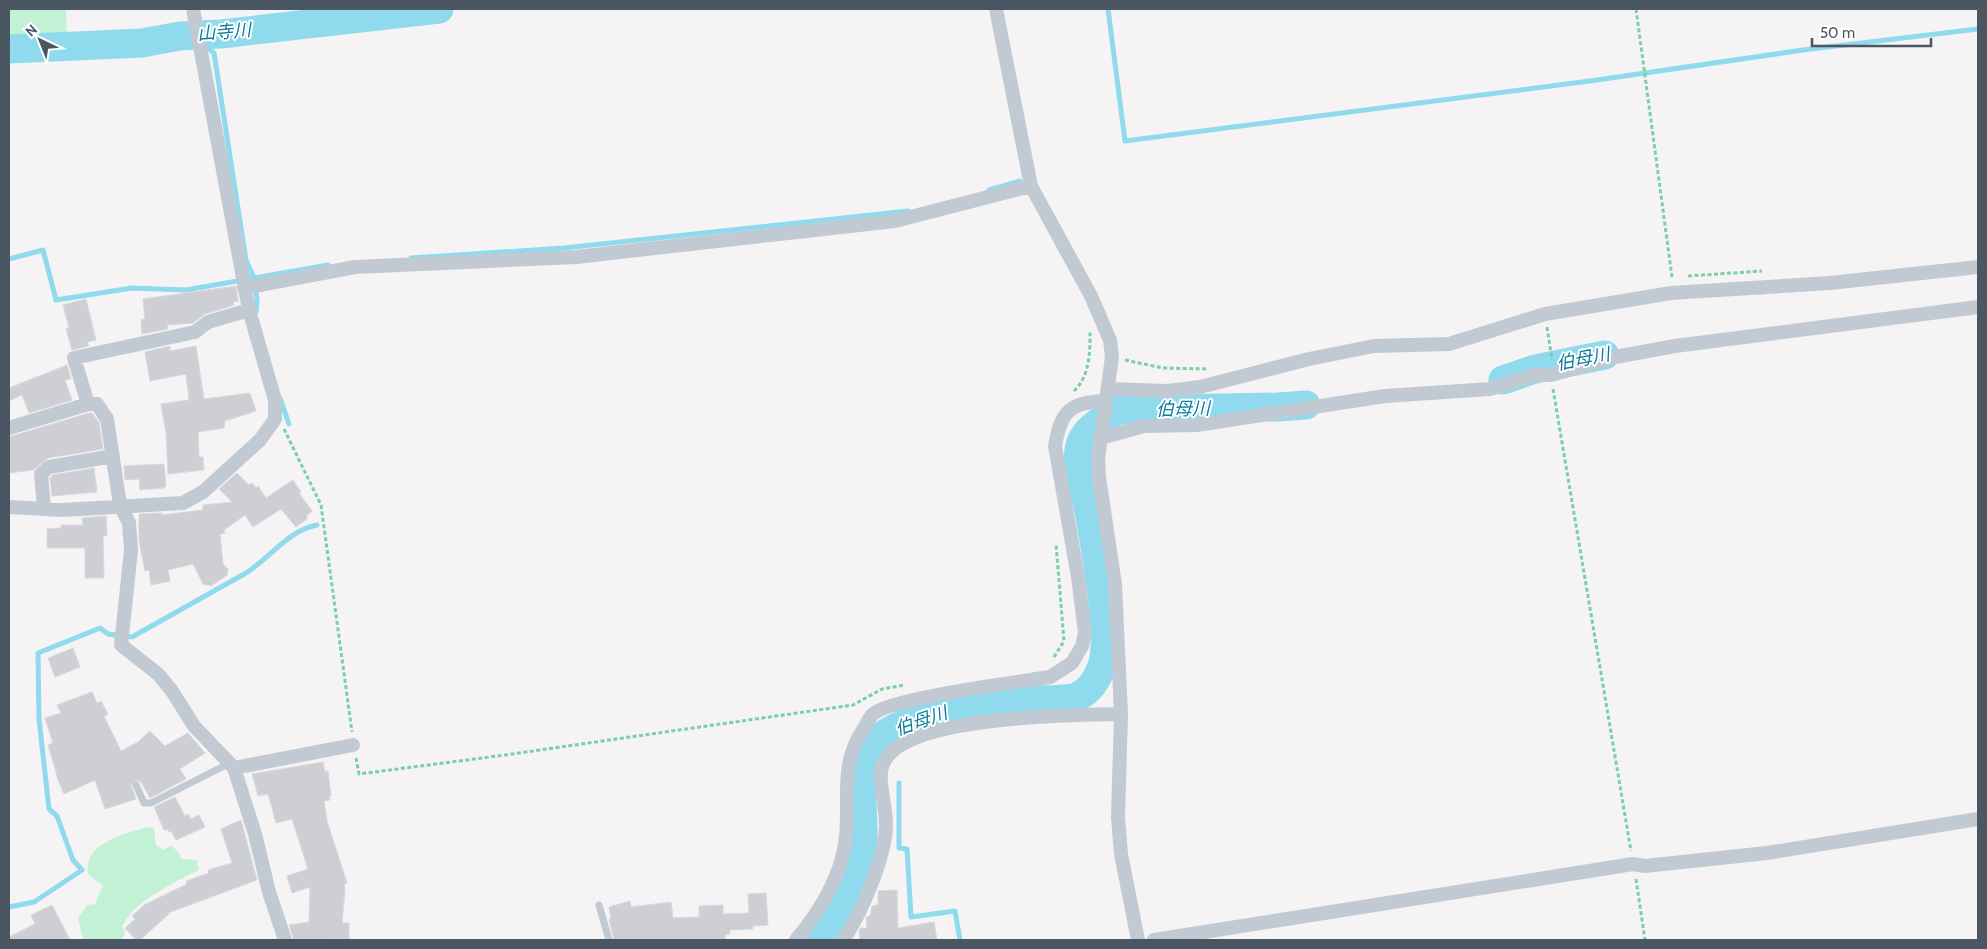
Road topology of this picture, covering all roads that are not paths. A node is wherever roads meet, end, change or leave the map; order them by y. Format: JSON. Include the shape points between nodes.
{"nodes":[{"id":1,"x":193,"y":9,"type":"edge"},
{"id":2,"x":996,"y":9,"type":"edge"},
{"id":3,"x":1031,"y":186,"type":"junction"},
{"id":4,"x":1978,"y":267,"type":"edge"},
{"id":5,"x":244,"y":288,"type":"junction"},
{"id":6,"x":1978,"y":307,"type":"edge"},
{"id":7,"x":249,"y":310,"type":"junction"},
{"id":8,"x":1108,"y":396,"type":"junction"},
{"id":9,"x":88,"y":404,"type":"junction"},
{"id":10,"x":9,"y":428,"type":"edge"},
{"id":11,"x":1101,"y":438,"type":"junction"},
{"id":12,"x":113,"y":456,"type":"junction"},
{"id":13,"x":120,"y":505,"type":"junction"},
{"id":14,"x":9,"y":507,"type":"edge"},
{"id":15,"x":44,"y":508,"type":"junction"},
{"id":16,"x":1121,"y":714,"type":"junction"},
{"id":17,"x":353,"y":745,"type":"road end"},
{"id":18,"x":232,"y":765,"type":"junction"},
{"id":19,"x":136,"y":785,"type":"dead end"},
{"id":20,"x":1978,"y":819,"type":"edge"},
{"id":21,"x":599,"y":905,"type":"dead end"},
{"id":22,"x":285,"y":940,"type":"edge"},
{"id":23,"x":609,"y":940,"type":"edge"},
{"id":24,"x":796,"y":940,"type":"edge"},
{"id":25,"x":843,"y":940,"type":"edge"},
{"id":26,"x":1138,"y":940,"type":"edge"},
{"id":27,"x":1154,"y":940,"type":"edge"}],
"edges":[{"from":1,"to":5,"type":"street"},
{"from":2,"to":3,"type":"street"},
{"from":3,"to":5,"type":"street","via":[[895,222],[576,257],[355,267]]},
{"from":3,"to":8,"type":"street","via":[[1091,296],[1110,340],[1112,357]]},
{"from":4,"to":8,"type":"street","via":[[1830,283],[1671,293],[1545,314],[1449,344],[1374,346],[1200,387]]},
{"from":5,"to":7,"type":"street"},
{"from":6,"to":11,"type":"street","via":[[1675,346],[1615,357],[1551,375],[1534,375],[1490,389],[1385,396],[1197,425],[1144,426]]},
{"from":7,"to":9,"type":"street","via":[[208,322],[195,332],[74,358]]},
{"from":7,"to":13,"type":"street","via":[[275,400],[275,419],[260,440],[203,492],[183,503]]},
{"from":8,"to":11,"type":"street"},
{"from":8,"to":24,"type":"street","via":[[1069,410],[1060,424],[1055,446],[1085,633],[1078,655],[1064,670],[1050,677],[911,700],[874,714],[854,744],[846,772],[848,829],[832,887]]},
{"from":9,"to":10,"type":"street"},
{"from":9,"to":12,"type":"street","via":[[97,404],[107,419]]},
{"from":11,"to":16,"type":"street","via":[[1098,478],[1115,584]]},
{"from":12,"to":13,"type":"street"},
{"from":12,"to":15,"type":"street","via":[[49,467],[41,474]]},
{"from":13,"to":15,"type":"street","via":[[62,510]]},
{"from":13,"to":18,"type":"street","via":[[128,523],[131,550],[121,645],[158,674],[194,726]]},
{"from":14,"to":15,"type":"street"},
{"from":16,"to":25,"type":"street","via":[[1031,716],[979,722],[936,732],[896,748],[884,761],[881,772],[886,828],[881,848],[861,908]]},
{"from":16,"to":26,"type":"street","via":[[1119,835]]},
{"from":17,"to":18,"type":"street"},
{"from":18,"to":19,"type":"lane","via":[[151,803],[144,803]]},
{"from":18,"to":22,"type":"street"},
{"from":20,"to":27,"type":"street","via":[[1767,853],[1645,866],[1633,864]]},
{"from":21,"to":23,"type":"lane"}]}
